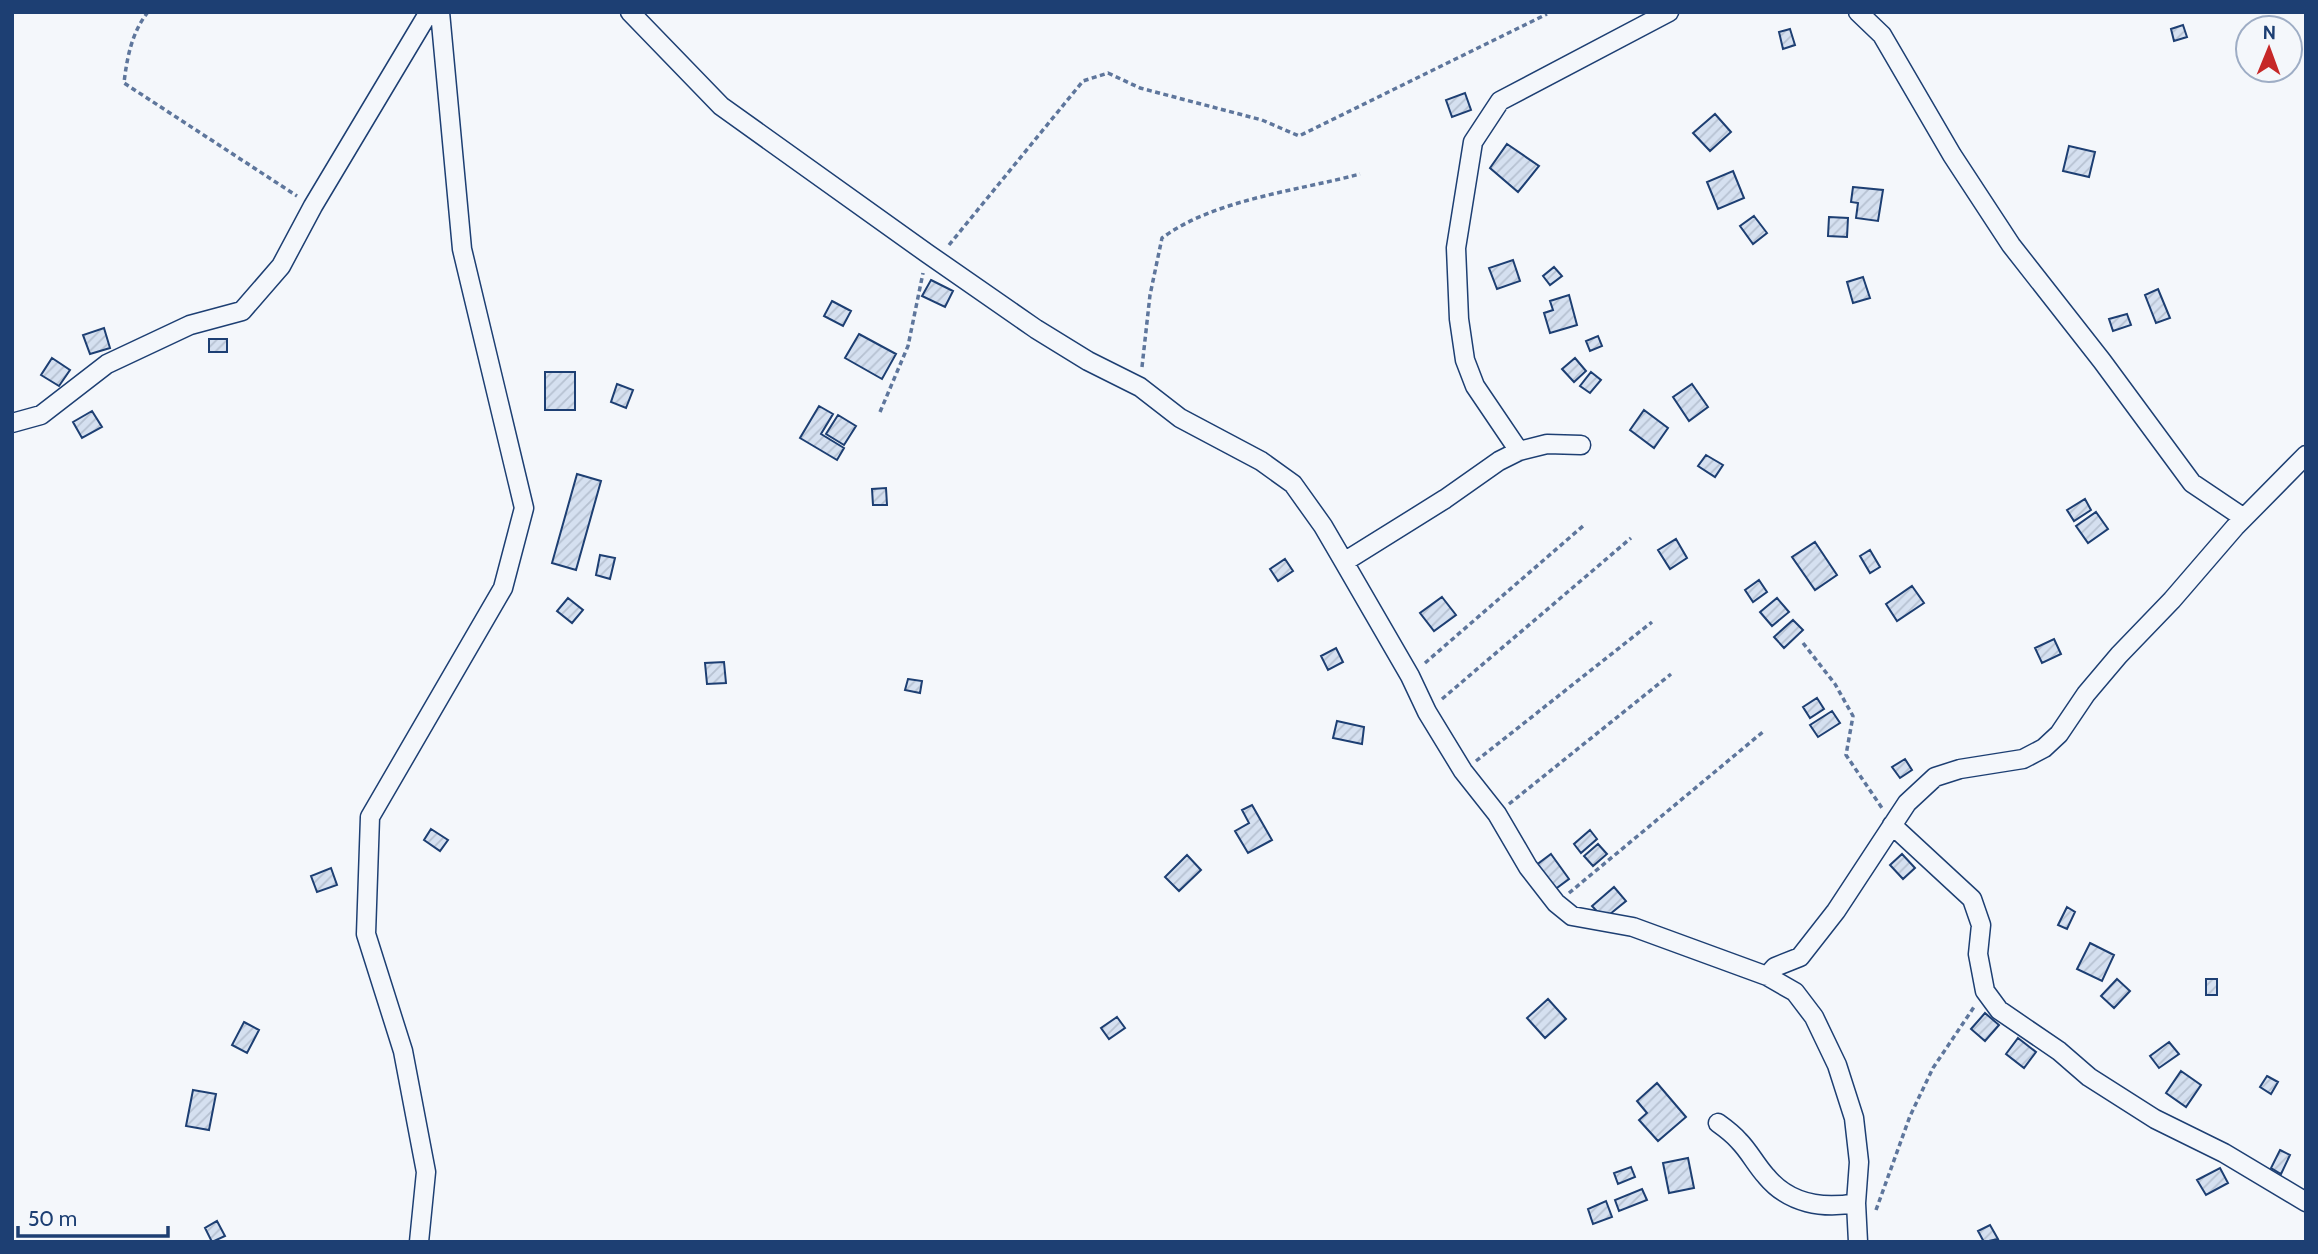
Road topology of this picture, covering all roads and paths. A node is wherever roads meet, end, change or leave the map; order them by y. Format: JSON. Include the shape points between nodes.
{"nodes":[{"id":1,"x":148,"y":12,"type":"edge"},
{"id":2,"x":429,"y":12,"type":"edge"},
{"id":3,"x":440,"y":12,"type":"edge"},
{"id":4,"x":630,"y":12,"type":"edge"},
{"id":5,"x":1669,"y":12,"type":"edge"},
{"id":6,"x":1858,"y":12,"type":"edge"},
{"id":7,"x":1547,"y":14,"type":"dead end"},
{"id":8,"x":1360,"y":174,"type":"dead end"},
{"id":9,"x":313,"y":206,"type":"junction"},
{"id":10,"x":932,"y":257,"type":"junction"},
{"id":11,"x":1140,"y":387,"type":"junction"},
{"id":12,"x":880,"y":412,"type":"dead end"},
{"id":13,"x":12,"y":423,"type":"edge"},
{"id":14,"x":1581,"y":445,"type":"dead end"},
{"id":15,"x":1519,"y":451,"type":"junction"},
{"id":16,"x":2306,"y":455,"type":"edge"},
{"id":17,"x":2244,"y":518,"type":"junction"},
{"id":18,"x":1583,"y":526,"type":"dead end"},
{"id":19,"x":1631,"y":538,"type":"dead end"},
{"id":20,"x":1344,"y":562,"type":"junction"},
{"id":21,"x":1652,"y":622,"type":"dead end"},
{"id":22,"x":1804,"y":643,"type":"dead end"},
{"id":23,"x":1671,"y":674,"type":"dead end"},
{"id":24,"x":1410,"y":676,"type":"junction"},
{"id":25,"x":1427,"y":712,"type":"junction"},
{"id":26,"x":1764,"y":731,"type":"dead end"},
{"id":27,"x":1463,"y":771,"type":"junction"},
{"id":28,"x":1497,"y":814,"type":"junction"},
{"id":29,"x":1892,"y":825,"type":"junction"},
{"id":30,"x":1556,"y":903,"type":"junction"},
{"id":31,"x":1767,"y":976,"type":"junction"},
{"id":32,"x":1985,"y":991,"type":"junction"},
{"id":33,"x":1718,"y":1123,"type":"dead end"},
{"id":34,"x":2306,"y":1202,"type":"edge"},
{"id":35,"x":1856,"y":1203,"type":"junction"},
{"id":36,"x":1871,"y":1220,"type":"dead end"},
{"id":37,"x":419,"y":1242,"type":"edge"},
{"id":38,"x":1858,"y":1242,"type":"edge"}],
"edges":[{"from":1,"to":9,"type":"path","via":[[126,61],[124,83]]},
{"from":2,"to":9,"type":"street"},
{"from":3,"to":37,"type":"street","via":[[462,248],[524,508],[503,589],[370,817],[366,934],[402,1051],[426,1172]]},
{"from":4,"to":10,"type":"street","via":[[721,106]]},
{"from":5,"to":15,"type":"street","via":[[1500,101],[1473,142],[1456,248],[1465,360],[1475,387]]},
{"from":6,"to":17,"type":"street","via":[[1882,35],[2011,245],[2192,483]]},
{"from":7,"to":10,"type":"path","via":[[1299,136],[1262,120],[1140,88],[1108,73],[1083,81]]},
{"from":8,"to":11,"type":"path","via":[[1243,202],[1181,224],[1162,238],[1150,295]]},
{"from":9,"to":13,"type":"street","via":[[281,266],[242,311],[190,325],[107,364],[41,415]]},
{"from":10,"to":11,"type":"street","via":[[1088,362]]},
{"from":10,"to":12,"type":"path","via":[[908,346]]},
{"from":11,"to":20,"type":"street","via":[[1180,418],[1261,461],[1293,484]]},
{"from":14,"to":15,"type":"street","via":[[1547,444]]},
{"from":15,"to":20,"type":"street"},
{"from":16,"to":17,"type":"street"},
{"from":17,"to":29,"type":"street","via":[[2119,655],[2059,734],[2043,748],[2023,759],[1935,777],[1907,803]]},
{"from":18,"to":24,"type":"path"},
{"from":19,"to":25,"type":"path"},
{"from":20,"to":24,"type":"street"},
{"from":21,"to":27,"type":"path"},
{"from":22,"to":29,"type":"path","via":[[1853,716],[1846,755]]},
{"from":23,"to":28,"type":"path"},
{"from":24,"to":25,"type":"street"},
{"from":25,"to":27,"type":"street"},
{"from":26,"to":30,"type":"path"},
{"from":27,"to":28,"type":"street"},
{"from":28,"to":30,"type":"street"},
{"from":29,"to":31,"type":"street","via":[[1800,957],[1775,967]]},
{"from":29,"to":32,"type":"street","via":[[1972,899],[1981,925],[1978,954]]},
{"from":30,"to":31,"type":"street","via":[[1572,916],[1633,927]]},
{"from":31,"to":35,"type":"street","via":[[1796,992],[1837,1065],[1854,1118],[1859,1162]]},
{"from":32,"to":34,"type":"street","via":[[1999,1010],[2089,1077]]},
{"from":32,"to":36,"type":"path","via":[[1933,1068]]},
{"from":33,"to":35,"type":"street","via":[[1782,1191],[1803,1202],[1832,1207]]},
{"from":35,"to":38,"type":"street"}]}
